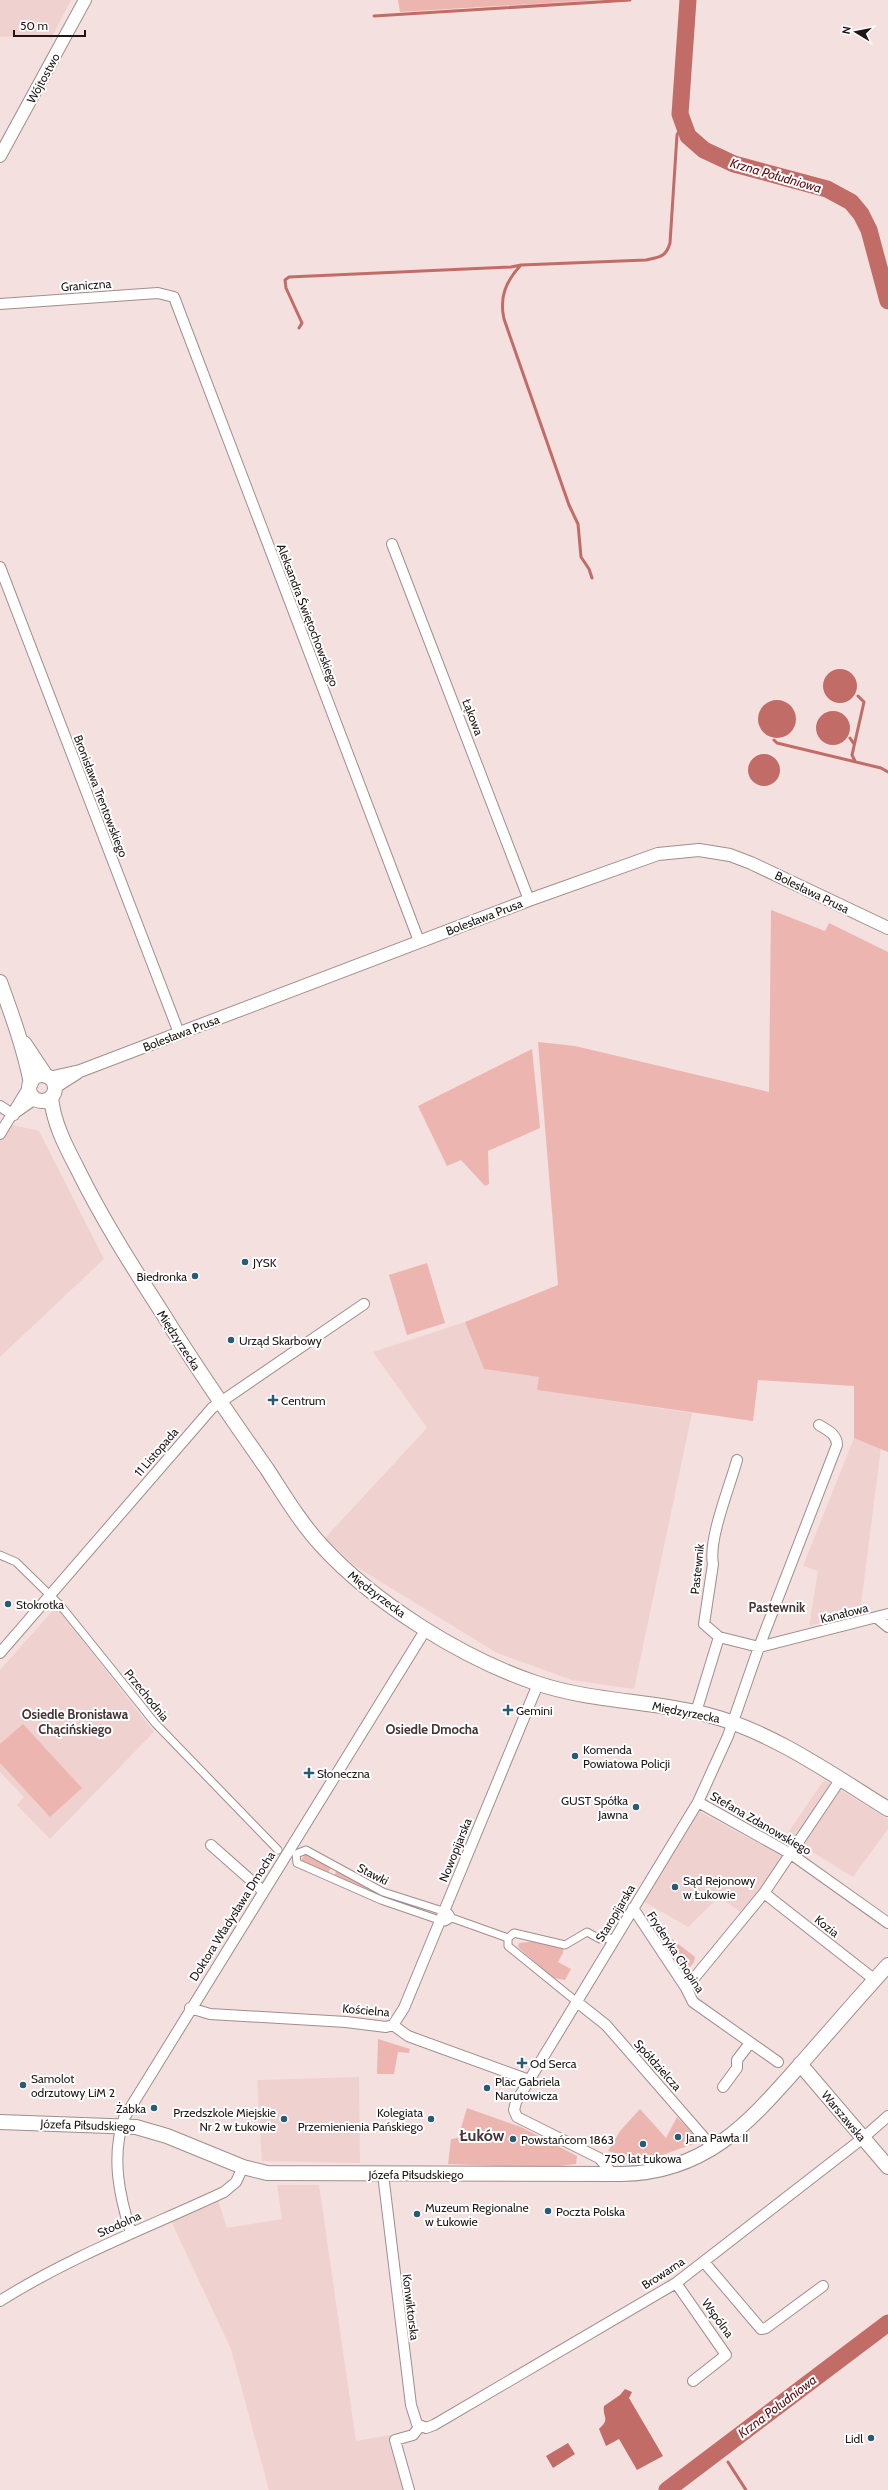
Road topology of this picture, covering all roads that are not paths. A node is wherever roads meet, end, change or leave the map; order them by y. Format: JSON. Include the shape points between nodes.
{"nodes":[{"id":1,"x":85,"y":0,"type":"edge"},
{"id":2,"x":0,"y":156,"type":"edge"},
{"id":3,"x":174,"y":297,"type":"joint"},
{"id":4,"x":0,"y":304,"type":"edge"},
{"id":5,"x":392,"y":544,"type":"dead end"},
{"id":6,"x":0,"y":568,"type":"edge"},
{"id":7,"x":529,"y":900,"type":"junction"},
{"id":8,"x":888,"y":928,"type":"edge"},
{"id":9,"x":419,"y":941,"type":"junction"},
{"id":10,"x":0,"y":982,"type":"edge"},
{"id":11,"x":179,"y":1033,"type":"junction"},
{"id":12,"x":42,"y":1088,"type":"junction"},
{"id":13,"x":0,"y":1106,"type":"edge"},
{"id":14,"x":14,"y":1114,"type":"junction"},
{"id":15,"x":0,"y":1134,"type":"edge"},
{"id":16,"x":364,"y":1304,"type":"dead end"},
{"id":17,"x":220,"y":1402,"type":"junction"},
{"id":18,"x":820,"y":1425,"type":"dead end"},
{"id":19,"x":737,"y":1460,"type":"dead end"},
{"id":20,"x":0,"y":1555,"type":"edge"},
{"id":21,"x":50,"y":1596,"type":"junction"},
{"id":22,"x":888,"y":1614,"type":"edge"},
{"id":23,"x":877,"y":1618,"type":"junction"},
{"id":24,"x":888,"y":1627,"type":"edge"},
{"id":25,"x":426,"y":1629,"type":"junction"},
{"id":26,"x":718,"y":1637,"type":"junction"},
{"id":27,"x":759,"y":1646,"type":"junction"},
{"id":28,"x":0,"y":1653,"type":"edge"},
{"id":29,"x":538,"y":1684,"type":"junction"},
{"id":30,"x":696,"y":1712,"type":"junction"},
{"id":31,"x":733,"y":1722,"type":"junction"},
{"id":32,"x":840,"y":1780,"type":"junction"},
{"id":33,"x":698,"y":1802,"type":"junction"},
{"id":34,"x":888,"y":1809,"type":"edge"},
{"id":35,"x":211,"y":1845,"type":"dead end"},
{"id":36,"x":287,"y":1852,"type":"junction"},
{"id":37,"x":792,"y":1854,"type":"junction"},
{"id":38,"x":263,"y":1890,"type":"junction"},
{"id":39,"x":382,"y":1892,"type":"junction"},
{"id":40,"x":764,"y":1893,"type":"junction"},
{"id":41,"x":379,"y":1899,"type":"junction"},
{"id":42,"x":633,"y":1908,"type":"junction"},
{"id":43,"x":442,"y":1916,"type":"junction"},
{"id":44,"x":888,"y":1924,"type":"edge"},
{"id":45,"x":508,"y":1938,"type":"junction"},
{"id":46,"x":615,"y":1938,"type":"junction"},
{"id":47,"x":888,"y":1965,"type":"edge"},
{"id":48,"x":875,"y":1980,"type":"junction"},
{"id":49,"x":686,"y":1988,"type":"junction"},
{"id":50,"x":577,"y":2002,"type":"junction"},
{"id":51,"x":190,"y":2008,"type":"junction"},
{"id":52,"x":393,"y":2026,"type":"junction"},
{"id":53,"x":750,"y":2043,"type":"junction"},
{"id":54,"x":778,"y":2062,"type":"dead end"},
{"id":55,"x":800,"y":2064,"type":"junction"},
{"id":56,"x":529,"y":2080,"type":"junction"},
{"id":57,"x":724,"y":2087,"type":"dead end"},
{"id":58,"x":888,"y":2116,"type":"edge"},
{"id":59,"x":0,"y":2122,"type":"edge"},
{"id":60,"x":121,"y":2125,"type":"junction"},
{"id":61,"x":863,"y":2138,"type":"junction"},
{"id":62,"x":714,"y":2149,"type":"junction"},
{"id":63,"x":243,"y":2167,"type":"junction"},
{"id":64,"x":888,"y":2167,"type":"edge"},
{"id":65,"x":383,"y":2174,"type":"junction"},
{"id":66,"x":608,"y":2174,"type":"junction"},
{"id":67,"x":131,"y":2233,"type":"junction"},
{"id":68,"x":704,"y":2262,"type":"junction"},
{"id":69,"x":676,"y":2283,"type":"junction"},
{"id":70,"x":823,"y":2286,"type":"dead end"},
{"id":71,"x":0,"y":2301,"type":"edge"},
{"id":72,"x":693,"y":2381,"type":"dead end"},
{"id":73,"x":420,"y":2426,"type":"junction"},
{"id":74,"x":409,"y":2490,"type":"edge"}],
"edges":[{"from":1,"to":2,"type":"street","name":"Wójtostwo"},
{"from":3,"to":4,"type":"street","name":"Graniczna","via":[[158,293]]},
{"from":3,"to":9,"type":"street","name":"Aleksandra Świętochowskiego"},
{"from":5,"to":7,"type":"street","name":"Łąkowa"},
{"from":6,"to":11,"type":"street","name":"Bronisława Trentowskiego"},
{"from":7,"to":8,"type":"street","name":"Bolesława Prusa","via":[[658,854],[699,850],[730,855],[750,863]]},
{"from":7,"to":9,"type":"street","name":"Bolesława Prusa"},
{"from":9,"to":11,"type":"street","name":"Bolesława Prusa"},
{"from":10,"to":12,"type":"main road","name":"Międzyrzecka"},
{"from":11,"to":12,"type":"street","name":"Bolesława Prusa"},
{"from":12,"to":14,"type":"street"},
{"from":12,"to":17,"type":"main road","name":"Międzyrzecka","via":[[61,1134],[111,1233]]},
{"from":13,"to":14,"type":"street"},
{"from":14,"to":15,"type":"street"},
{"from":16,"to":17,"type":"street","name":"11 Listopada"},
{"from":17,"to":21,"type":"street","name":"11 Listopada"},
{"from":17,"to":25,"type":"main road","name":"Międzyrzecka","via":[[320,1544],[366,1586]]},
{"from":18,"to":27,"type":"street","via":[[831,1432],[837,1440],[837,1445]]},
{"from":19,"to":26,"type":"street","name":"Pastewnik","via":[[711,1554],[713,1564],[704,1624]]},
{"from":20,"to":21,"type":"street","name":"Przechodnia","via":[[16,1562]]},
{"from":21,"to":28,"type":"street","name":"11 Listopada"},
{"from":21,"to":36,"type":"street","name":"Przechodnia","via":[[155,1723]]},
{"from":22,"to":23,"type":"street","name":"Kanałowa"},
{"from":23,"to":24,"type":"street"},
{"from":23,"to":27,"type":"street","name":"Kanałowa"},
{"from":25,"to":29,"type":"main road","name":"Międzyrzecka","via":[[480,1660]]},
{"from":25,"to":36,"type":"street","name":"Doktora Władysława Dmocha"},
{"from":26,"to":27,"type":"street"},
{"from":26,"to":30,"type":"street"},
{"from":27,"to":31,"type":"street"},
{"from":29,"to":30,"type":"main road","name":"Międzyrzecka","via":[[596,1698]]},
{"from":29,"to":43,"type":"street","name":"Nowopijarska"},
{"from":30,"to":31,"type":"main road","name":"Międzyrzecka"},
{"from":31,"to":32,"type":"main road","name":"Międzyrzecka","via":[[767,1738]]},
{"from":31,"to":33,"type":"street","name":"Staropijarska"},
{"from":32,"to":34,"type":"main road","name":"Międzyrzecka"},
{"from":32,"to":37,"type":"street"},
{"from":33,"to":37,"type":"street","name":"Stefana Zdanowskiego"},
{"from":33,"to":42,"type":"street","name":"Staropijarska"},
{"from":35,"to":38,"type":"street"},
{"from":36,"to":38,"type":"street","name":"Doktora Władysława Dmocha"},
{"from":36,"to":39,"type":"street","name":"Stawki","via":[[306,1850]]},
{"from":36,"to":41,"type":"street","name":"Stawki","via":[[298,1862]]},
{"from":37,"to":40,"type":"street"},
{"from":37,"to":44,"type":"street","name":"Stefana Zdanowskiego"},
{"from":38,"to":51,"type":"street","name":"Doktora Władysława Dmocha"},
{"from":39,"to":41,"type":"street"},
{"from":39,"to":43,"type":"street","name":"Stawki"},
{"from":40,"to":48,"type":"street","name":"Kozia"},
{"from":40,"to":49,"type":"street"},
{"from":41,"to":43,"type":"street","name":"Stawki"},
{"from":42,"to":46,"type":"street","name":"Staropijarska"},
{"from":42,"to":49,"type":"street","name":"Fryderyka Chopina"},
{"from":43,"to":45,"type":"street","via":[[445,1922],[452,1918]]},
{"from":43,"to":52,"type":"street","name":"Nowopijarska","via":[[404,2008]]},
{"from":45,"to":46,"type":"street","via":[[514,1934],[565,1944],[587,1932],[600,1939]]},
{"from":45,"to":50,"type":"street","via":[[508,1946]]},
{"from":46,"to":50,"type":"street","name":"Staropijarska"},
{"from":47,"to":48,"type":"main road","name":"Józefa Piłsudskiego"},
{"from":48,"to":55,"type":"main road","name":"Józefa Piłsudskiego"},
{"from":49,"to":53,"type":"street","name":"Fryderyka Chopina","via":[[697,2006]]},
{"from":50,"to":56,"type":"street","name":"Staropijarska"},
{"from":50,"to":62,"type":"street","name":"Spółdzielcza","via":[[606,2025]]},
{"from":51,"to":52,"type":"street","name":"Kościelna","via":[[210,2014]]},
{"from":51,"to":60,"type":"street","name":"Doktora Władysława Dmocha"},
{"from":52,"to":56,"type":"street","name":"Kościelna","via":[[408,2036]]},
{"from":53,"to":54,"type":"street","name":"Fryderyka Chopina"},
{"from":53,"to":57,"type":"street","via":[[737,2060],[737,2068]]},
{"from":55,"to":61,"type":"main road","name":"Warszawska"},
{"from":55,"to":62,"type":"main road","name":"Józefa Piłsudskiego","via":[[745,2125]]},
{"from":56,"to":66,"type":"street","name":"Staropijarska","via":[[516,2102],[517,2117],[598,2158],[608,2168]]},
{"from":58,"to":61,"type":"street","name":"Browarna"},
{"from":59,"to":60,"type":"main road","name":"Józefa Piłsudskiego"},
{"from":60,"to":63,"type":"main road","name":"Józefa Piłsudskiego","via":[[155,2132]]},
{"from":60,"to":67,"type":"street","name":"Doktora Władysława Dmocha","via":[[116,2172]]},
{"from":61,"to":64,"type":"main road","name":"Warszawska"},
{"from":61,"to":68,"type":"street","name":"Browarna"},
{"from":62,"to":66,"type":"main road","name":"Józefa Piłsudskiego","via":[[666,2169],[644,2173]]},
{"from":63,"to":65,"type":"main road","name":"Józefa Piłsudskiego","via":[[267,2173]]},
{"from":63,"to":67,"type":"street","name":"Stodolna","via":[[236,2182],[224,2192]]},
{"from":65,"to":66,"type":"main road","name":"Józefa Piłsudskiego"},
{"from":65,"to":73,"type":"street","name":"Konwiktorska","via":[[411,2405],[414,2419]]},
{"from":67,"to":71,"type":"street","name":"Stodolna","via":[[56,2268]]},
{"from":68,"to":69,"type":"street","name":"Browarna"},
{"from":68,"to":70,"type":"street","via":[[761,2328],[766,2328]]},
{"from":69,"to":72,"type":"street","name":"Wspólna","via":[[726,2355]]},
{"from":69,"to":73,"type":"street","name":"Browarna","via":[[434,2425]]},
{"from":73,"to":74,"type":"street","via":[[413,2435],[395,2440]]}]}
